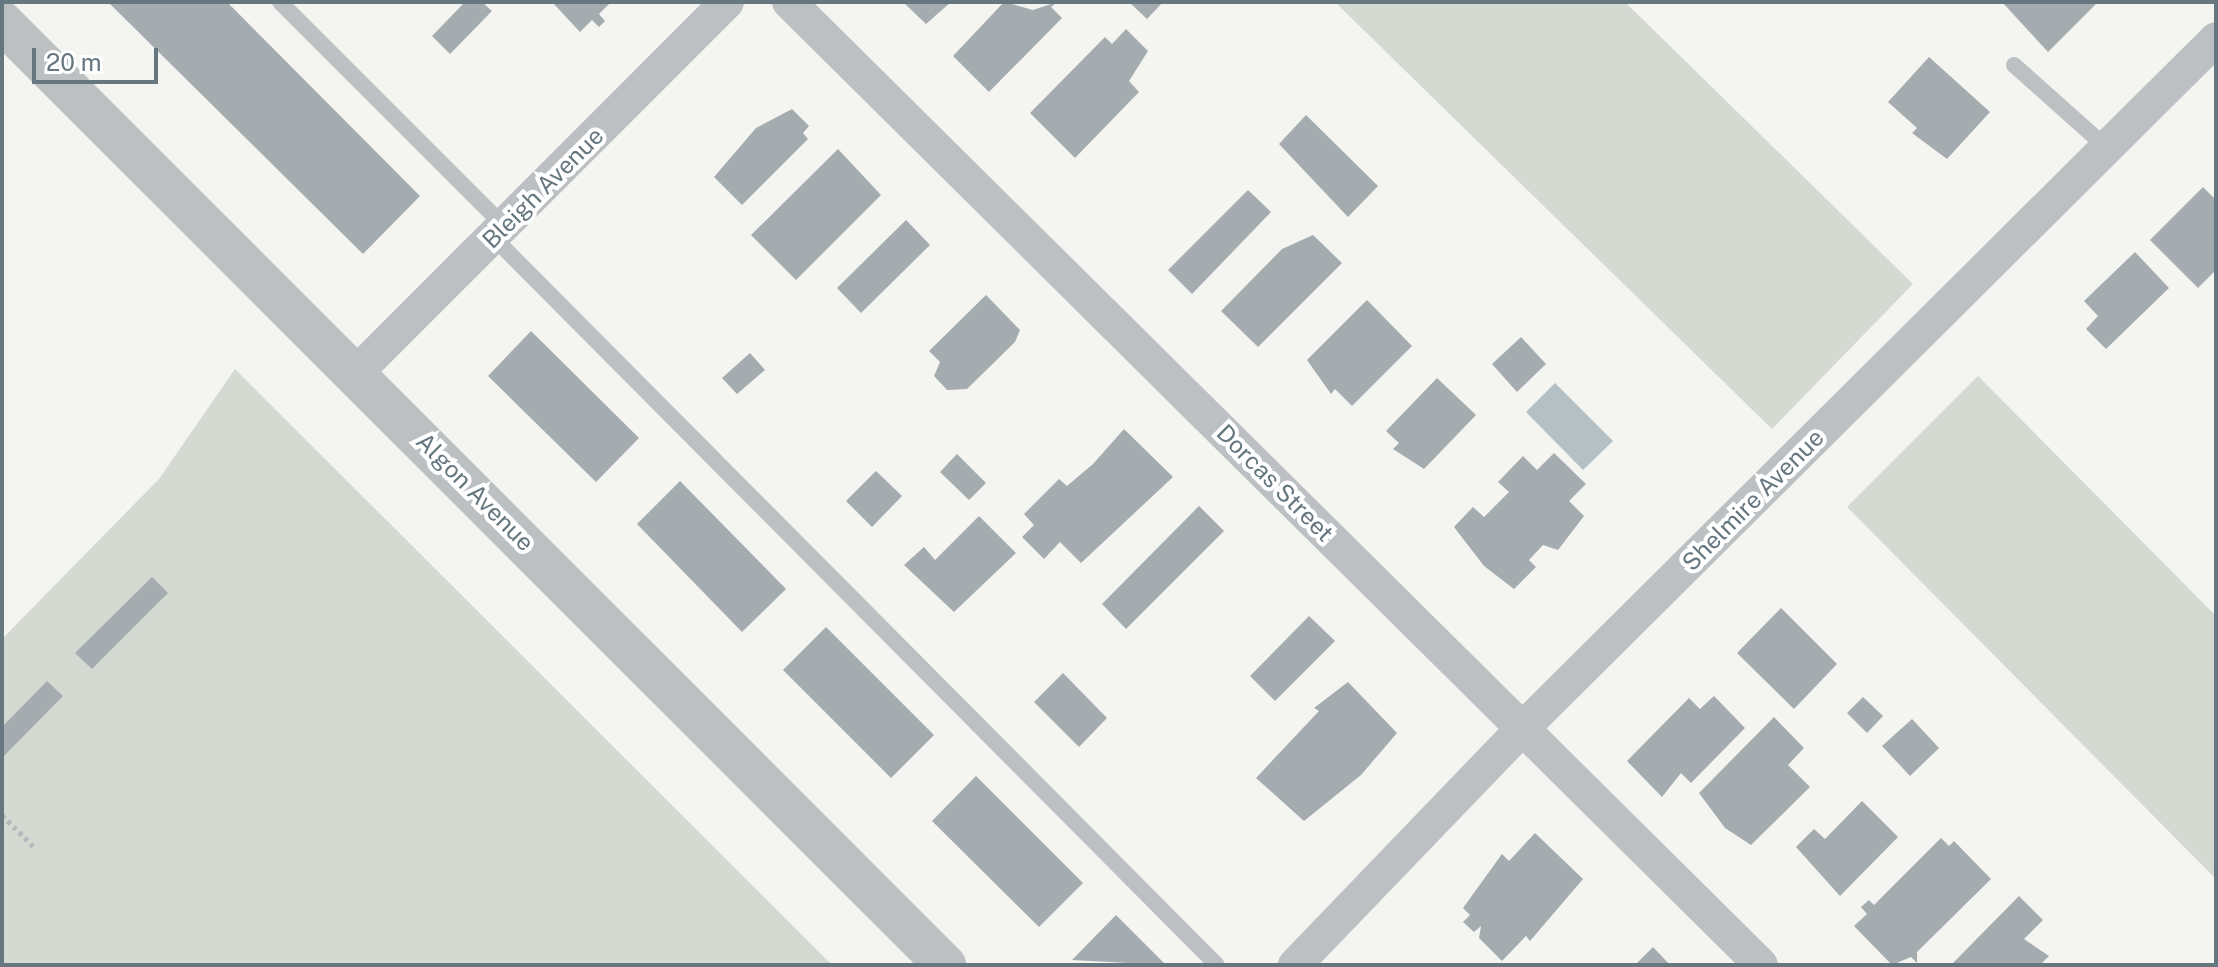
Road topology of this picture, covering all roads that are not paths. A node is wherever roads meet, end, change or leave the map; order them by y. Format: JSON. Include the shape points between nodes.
{"nodes":[{"id":1,"x":280,"y":2,"type":"edge"},
{"id":2,"x":727,"y":2,"type":"edge"},
{"id":3,"x":789,"y":2,"type":"edge"},
{"id":4,"x":2,"y":22,"type":"edge"},
{"id":5,"x":2216,"y":39,"type":"edge"},
{"id":6,"x":2014,"y":65,"type":"dead end"},
{"id":7,"x":2107,"y":148,"type":"junction"},
{"id":8,"x":499,"y":233,"type":"junction"},
{"id":9,"x":357,"y":372,"type":"junction"},
{"id":10,"x":1523,"y":728,"type":"junction"},
{"id":11,"x":945,"y":965,"type":"edge"},
{"id":12,"x":1217,"y":965,"type":"edge"},
{"id":13,"x":1295,"y":965,"type":"edge"},
{"id":14,"x":1761,"y":965,"type":"edge"}],
"edges":[{"from":1,"to":8,"type":"lane"},
{"from":2,"to":8,"type":"street","name":"Bleigh Avenue"},
{"from":3,"to":10,"type":"street","name":"Dorcas Street"},
{"from":4,"to":9,"type":"street","name":"Algon Avenue"},
{"from":5,"to":7,"type":"street","name":"Shelmire Avenue"},
{"from":6,"to":7,"type":"lane"},
{"from":7,"to":10,"type":"street","name":"Shelmire Avenue"},
{"from":8,"to":9,"type":"street","name":"Bleigh Avenue"},
{"from":8,"to":12,"type":"lane"},
{"from":9,"to":11,"type":"street","name":"Algon Avenue"},
{"from":10,"to":13,"type":"street","name":"Shelmire Avenue"},
{"from":10,"to":14,"type":"street","name":"Dorcas Street"}]}
